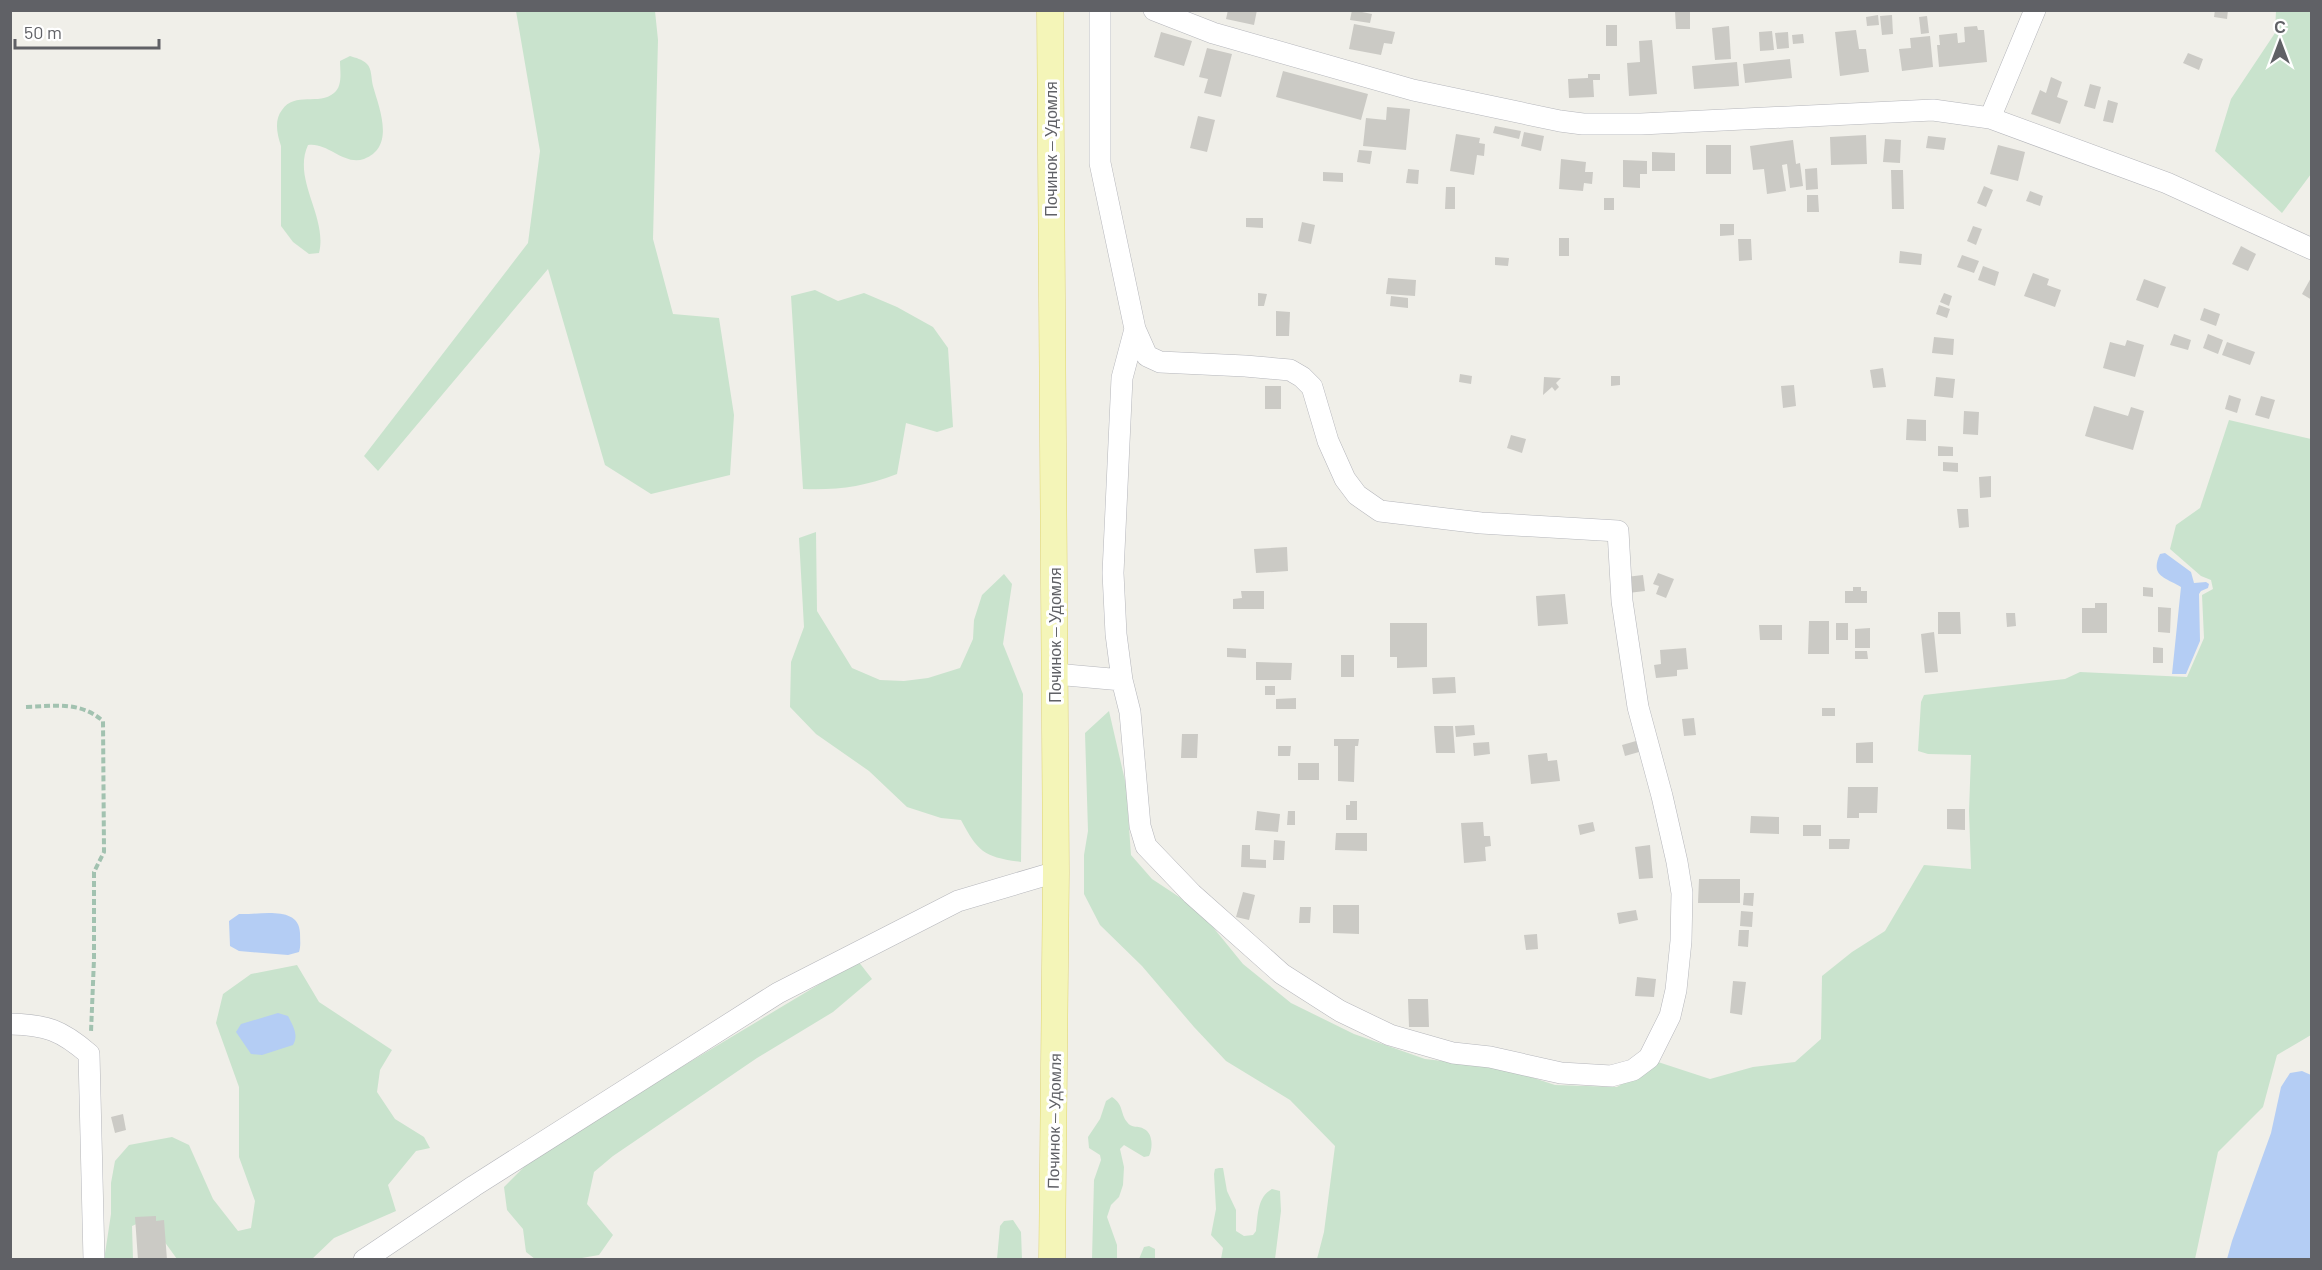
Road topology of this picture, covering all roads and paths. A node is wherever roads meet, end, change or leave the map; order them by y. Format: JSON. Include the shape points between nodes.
{"nodes":[{"id":1,"x":1050,"y":10,"type":"edge"},
{"id":2,"x":1100,"y":10,"type":"edge"},
{"id":3,"x":1154,"y":10,"type":"edge"},
{"id":4,"x":2035,"y":10,"type":"edge"},
{"id":5,"x":1990,"y":118,"type":"junction"},
{"id":6,"x":2312,"y":249,"type":"edge"},
{"id":7,"x":1135,"y":328,"type":"junction"},
{"id":8,"x":1055,"y":674,"type":"junction"},
{"id":9,"x":1122,"y":680,"type":"junction"},
{"id":10,"x":26,"y":707,"type":"dead end"},
{"id":11,"x":1056,"y":872,"type":"junction"},
{"id":12,"x":10,"y":1024,"type":"edge"},
{"id":13,"x":89,"y":1053,"type":"junction"},
{"id":14,"x":94,"y":1260,"type":"edge"},
{"id":15,"x":364,"y":1260,"type":"edge"},
{"id":16,"x":1052,"y":1260,"type":"edge"}],
"edges":[{"from":1,"to":8,"type":"main road","name":"Починок — Удомля"},
{"from":2,"to":7,"type":"street","via":[[1100,164]]},
{"from":3,"to":5,"type":"street","via":[[1213,33],[1422,92],[1583,124],[1933,110]]},
{"from":4,"to":5,"type":"street"},
{"from":5,"to":6,"type":"street","via":[[2167,183]]},
{"from":7,"to":9,"type":"street","via":[[1122,378],[1113,573]]},
{"from":7,"to":9,"type":"street","via":[[1147,356],[1160,362],[1290,370],[1302,376],[1312,387],[1328,441],[1345,479],[1357,495],[1380,511],[1481,523],[1618,531],[1622,601],[1638,707],[1682,893],[1681,940],[1672,1008],[1648,1058],[1633,1070],[1611,1076],[1562,1073],[1452,1053],[1390,1035],[1340,1011],[1282,974],[1192,894],[1146,846],[1140,826],[1130,712]]},
{"from":8,"to":9,"type":"street"},
{"from":8,"to":11,"type":"main road","name":"Починок — Удомля"},
{"from":10,"to":13,"type":"path","via":[[70,706],[92,711],[103,721],[104,852],[94,872]]},
{"from":11,"to":15,"type":"street","via":[[958,901],[778,993]]},
{"from":11,"to":16,"type":"main road","name":"Починок — Удомля"},
{"from":12,"to":13,"type":"street","via":[[38,1025],[71,1038]]},
{"from":13,"to":14,"type":"street"}]}
